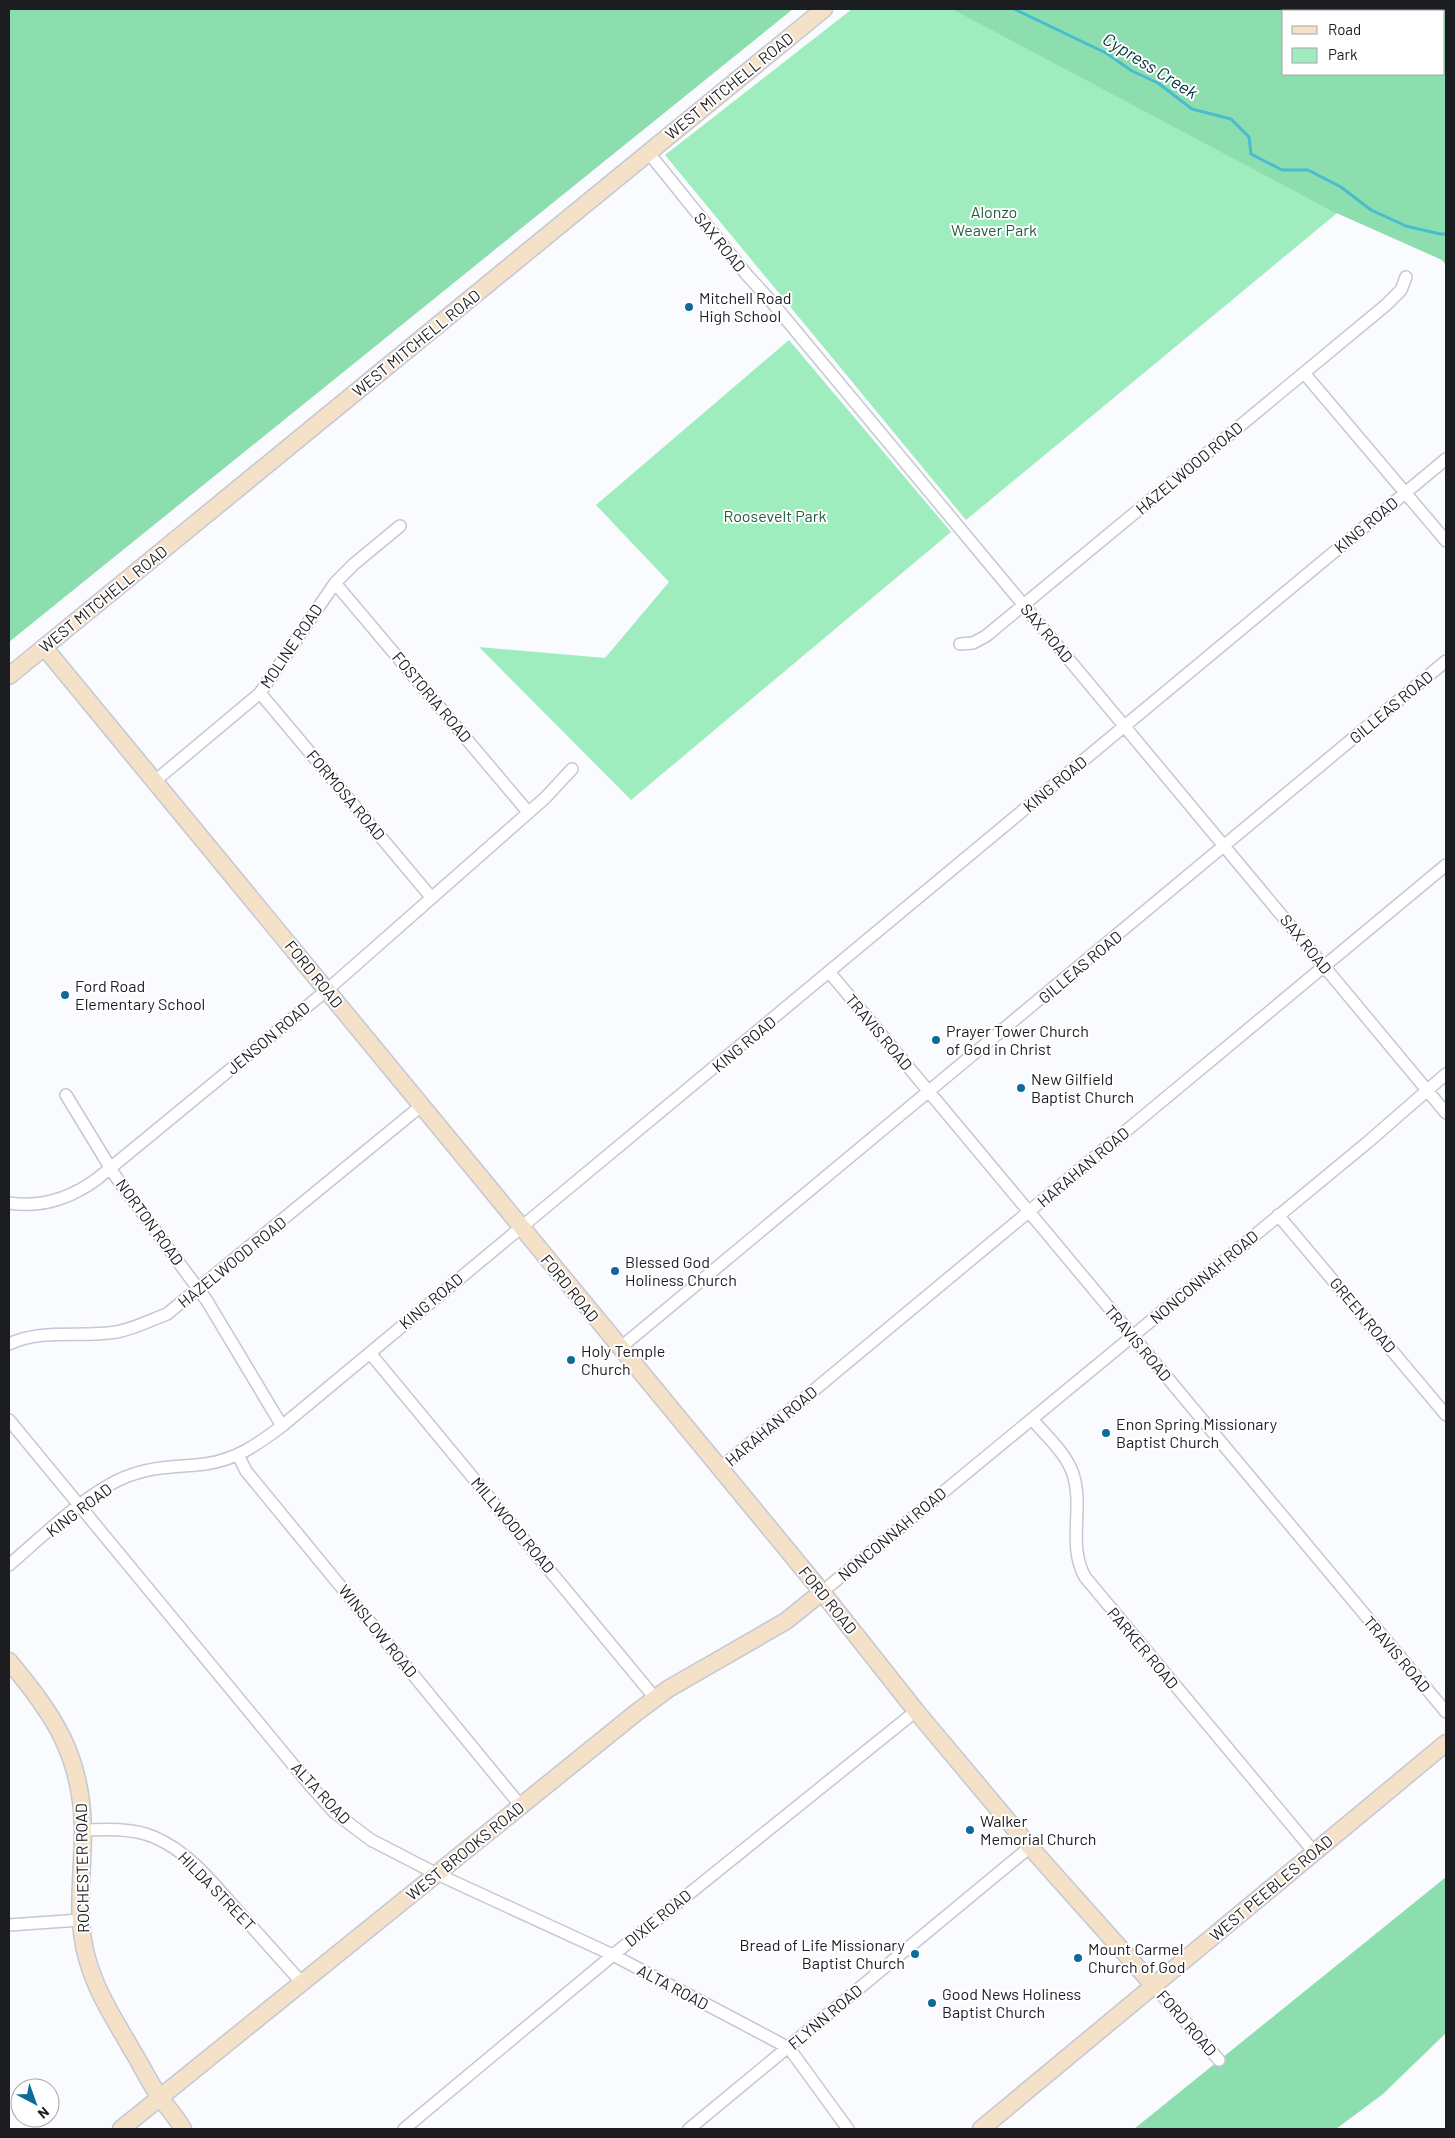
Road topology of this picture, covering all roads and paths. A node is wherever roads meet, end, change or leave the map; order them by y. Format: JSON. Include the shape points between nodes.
{"nodes":[{"id":1,"x":824,"y":9,"type":"edge"},
{"id":2,"x":648,"y":152,"type":"junction"},
{"id":3,"x":1406,"y":277,"type":"dead end"},
{"id":4,"x":1304,"y":373,"type":"junction"},
{"id":5,"x":1446,"y":459,"type":"edge"},
{"id":6,"x":1405,"y":493,"type":"junction"},
{"id":7,"x":400,"y":526,"type":"dead end"},
{"id":8,"x":1446,"y":541,"type":"edge"},
{"id":9,"x":335,"y":582,"type":"junction"},
{"id":10,"x":1023,"y":605,"type":"junction"},
{"id":11,"x":960,"y":644,"type":"dead end"},
{"id":12,"x":44,"y":647,"type":"junction"},
{"id":13,"x":1446,"y":660,"type":"edge"},
{"id":14,"x":9,"y":676,"type":"edge"},
{"id":15,"x":260,"y":693,"type":"junction"},
{"id":16,"x":1125,"y":726,"type":"junction"},
{"id":17,"x":572,"y":768,"type":"dead end"},
{"id":18,"x":155,"y":781,"type":"junction"},
{"id":19,"x":528,"y":812,"type":"junction"},
{"id":20,"x":1225,"y":846,"type":"junction"},
{"id":21,"x":1446,"y":865,"type":"edge"},
{"id":22,"x":431,"y":898,"type":"junction"},
{"id":23,"x":1324,"y":966,"type":"junction"},
{"id":24,"x":830,"y":973,"type":"junction"},
{"id":25,"x":326,"y":990,"type":"junction"},
{"id":26,"x":1446,"y":1074,"type":"edge"},
{"id":27,"x":1427,"y":1090,"type":"junction"},
{"id":28,"x":928,"y":1092,"type":"junction"},
{"id":29,"x":66,"y":1095,"type":"dead end"},
{"id":30,"x":421,"y":1106,"type":"junction"},
{"id":31,"x":1446,"y":1113,"type":"edge"},
{"id":32,"x":111,"y":1168,"type":"junction"},
{"id":33,"x":9,"y":1203,"type":"edge"},
{"id":34,"x":1030,"y":1212,"type":"junction"},
{"id":35,"x":1278,"y":1215,"type":"junction"},
{"id":36,"x":521,"y":1227,"type":"junction"},
{"id":37,"x":199,"y":1290,"type":"junction"},
{"id":38,"x":1132,"y":1336,"type":"junction"},
{"id":39,"x":9,"y":1344,"type":"edge"},
{"id":40,"x":620,"y":1348,"type":"junction"},
{"id":41,"x":370,"y":1353,"type":"junction"},
{"id":42,"x":1446,"y":1415,"type":"edge"},
{"id":43,"x":1032,"y":1419,"type":"junction"},
{"id":44,"x":9,"y":1420,"type":"edge"},
{"id":45,"x":282,"y":1426,"type":"junction"},
{"id":46,"x":238,"y":1455,"type":"junction"},
{"id":47,"x":719,"y":1469,"type":"junction"},
{"id":48,"x":80,"y":1506,"type":"junction"},
{"id":49,"x":9,"y":1565,"type":"edge"},
{"id":50,"x":822,"y":1592,"type":"junction"},
{"id":51,"x":9,"y":1661,"type":"edge"},
{"id":52,"x":655,"y":1698,"type":"junction"},
{"id":53,"x":916,"y":1711,"type":"junction"},
{"id":54,"x":1446,"y":1712,"type":"edge"},
{"id":55,"x":1446,"y":1743,"type":"edge"},
{"id":56,"x":520,"y":1805,"type":"junction"},
{"id":57,"x":83,"y":1830,"type":"junction"},
{"id":58,"x":1030,"y":1847,"type":"junction"},
{"id":59,"x":1314,"y":1852,"type":"junction"},
{"id":60,"x":437,"y":1874,"type":"junction"},
{"id":61,"x":80,"y":1920,"type":"junction"},
{"id":62,"x":9,"y":1925,"type":"edge"},
{"id":63,"x":613,"y":1955,"type":"junction"},
{"id":64,"x":302,"y":1983,"type":"junction"},
{"id":65,"x":1154,"y":1986,"type":"junction"},
{"id":66,"x":789,"y":2048,"type":"junction"},
{"id":67,"x":1218,"y":2060,"type":"dead end"},
{"id":68,"x":160,"y":2097,"type":"junction"},
{"id":69,"x":121,"y":2129,"type":"edge"},
{"id":70,"x":183,"y":2129,"type":"edge"},
{"id":71,"x":404,"y":2129,"type":"edge"},
{"id":72,"x":689,"y":2129,"type":"edge"},
{"id":73,"x":848,"y":2129,"type":"edge"},
{"id":74,"x":981,"y":2129,"type":"edge"}],
"edges":[{"from":1,"to":2,"type":"street","name":"WEST MITCHELL ROAD"},
{"from":2,"to":10,"type":"street","name":"SAX ROAD"},
{"from":2,"to":12,"type":"street","name":"WEST MITCHELL ROAD"},
{"from":3,"to":4,"type":"street","name":"HAZELWOOD ROAD","via":[[1397,295]]},
{"from":4,"to":6,"type":"street"},
{"from":4,"to":10,"type":"street","name":"HAZELWOOD ROAD"},
{"from":5,"to":6,"type":"street","name":"KING ROAD"},
{"from":6,"to":8,"type":"street"},
{"from":6,"to":16,"type":"street","name":"KING ROAD"},
{"from":7,"to":9,"type":"street","name":"MOLINE ROAD"},
{"from":9,"to":15,"type":"street","name":"MOLINE ROAD"},
{"from":9,"to":19,"type":"street","name":"FOSTORIA ROAD"},
{"from":10,"to":11,"type":"street","name":"HAZELWOOD ROAD","via":[[980,641]]},
{"from":10,"to":16,"type":"street","name":"SAX ROAD"},
{"from":12,"to":14,"type":"street","name":"WEST MITCHELL ROAD"},
{"from":12,"to":18,"type":"street","name":"FORD ROAD"},
{"from":13,"to":20,"type":"street","name":"GILLEAS ROAD"},
{"from":15,"to":18,"type":"street","name":"MOLINE ROAD"},
{"from":15,"to":22,"type":"street","name":"FORMOSA ROAD"},
{"from":16,"to":20,"type":"street","name":"SAX ROAD"},
{"from":16,"to":24,"type":"street","name":"KING ROAD"},
{"from":17,"to":19,"type":"street","name":"JENSON ROAD"},
{"from":18,"to":25,"type":"street","name":"FORD ROAD"},
{"from":19,"to":22,"type":"street","name":"JENSON ROAD"},
{"from":20,"to":23,"type":"street","name":"SAX ROAD"},
{"from":20,"to":28,"type":"street","name":"GILLEAS ROAD"},
{"from":21,"to":23,"type":"street","name":"HARAHAN ROAD"},
{"from":22,"to":25,"type":"street","name":"JENSON ROAD"},
{"from":23,"to":27,"type":"street","name":"SAX ROAD"},
{"from":23,"to":34,"type":"street","name":"HARAHAN ROAD"},
{"from":24,"to":28,"type":"street","name":"TRAVIS ROAD"},
{"from":24,"to":36,"type":"street","name":"KING ROAD"},
{"from":25,"to":30,"type":"street","name":"FORD ROAD"},
{"from":25,"to":32,"type":"street","name":"JENSON ROAD"},
{"from":26,"to":27,"type":"street","name":"NONCONNAH ROAD"},
{"from":27,"to":31,"type":"street","name":"SAX ROAD"},
{"from":27,"to":35,"type":"street","name":"NONCONNAH ROAD"},
{"from":28,"to":34,"type":"street","name":"TRAVIS ROAD"},
{"from":28,"to":40,"type":"street","name":"GILLEAS ROAD"},
{"from":29,"to":32,"type":"street","name":"NORTON ROAD"},
{"from":30,"to":36,"type":"street","name":"FORD ROAD"},
{"from":30,"to":37,"type":"street","name":"HAZELWOOD ROAD"},
{"from":32,"to":33,"type":"street","name":"JENSON ROAD","via":[[86,1187],[59,1200]]},
{"from":32,"to":37,"type":"street","name":"NORTON ROAD"},
{"from":34,"to":38,"type":"street","name":"TRAVIS ROAD"},
{"from":34,"to":47,"type":"street","name":"HARAHAN ROAD"},
{"from":35,"to":38,"type":"street","name":"NONCONNAH ROAD"},
{"from":35,"to":42,"type":"street","name":"GREEN ROAD"},
{"from":36,"to":40,"type":"street","name":"FORD ROAD"},
{"from":36,"to":41,"type":"street","name":"KING ROAD"},
{"from":37,"to":39,"type":"street","name":"HAZELWOOD ROAD","via":[[168,1314],[117,1332],[51,1334]]},
{"from":37,"to":45,"type":"street","name":"NORTON ROAD"},
{"from":38,"to":43,"type":"street","name":"NONCONNAH ROAD"},
{"from":38,"to":54,"type":"street","name":"TRAVIS ROAD"},
{"from":40,"to":47,"type":"street","name":"FORD ROAD"},
{"from":41,"to":45,"type":"street","name":"KING ROAD"},
{"from":41,"to":52,"type":"street","name":"MILLWOOD ROAD"},
{"from":43,"to":50,"type":"street","name":"NONCONNAH ROAD"},
{"from":43,"to":59,"type":"street","name":"PARKER ROAD","via":[[1066,1459],[1074,1475],[1078,1499],[1077,1556],[1086,1577]]},
{"from":44,"to":48,"type":"street","name":"ALTA ROAD"},
{"from":45,"to":46,"type":"street","name":"KING ROAD"},
{"from":46,"to":48,"type":"street","name":"KING ROAD","via":[[207,1464],[132,1474],[103,1488]]},
{"from":46,"to":56,"type":"street","name":"WINSLOW ROAD","via":[[246,1471]]},
{"from":47,"to":50,"type":"street","name":"FORD ROAD"},
{"from":48,"to":49,"type":"street","name":"KING ROAD"},
{"from":48,"to":60,"type":"street","name":"ALTA ROAD","via":[[328,1806],[371,1840]]},
{"from":50,"to":52,"type":"street","name":"WEST BROOKS ROAD","via":[[786,1621]]},
{"from":50,"to":53,"type":"street","name":"FORD ROAD"},
{"from":51,"to":57,"type":"street","name":"ROCHESTER ROAD","via":[[45,1705],[65,1741],[78,1783]]},
{"from":52,"to":56,"type":"street","name":"WEST BROOKS ROAD"},
{"from":53,"to":58,"type":"street","name":"FORD ROAD"},
{"from":53,"to":63,"type":"street","name":"DIXIE ROAD"},
{"from":55,"to":59,"type":"street","name":"WEST PEEBLES ROAD"},
{"from":56,"to":60,"type":"street","name":"WEST BROOKS ROAD"},
{"from":57,"to":61,"type":"street","name":"ROCHESTER ROAD"},
{"from":57,"to":64,"type":"street","name":"HILDA STREET","via":[[145,1834],[184,1854]]},
{"from":58,"to":65,"type":"street","name":"FORD ROAD"},
{"from":58,"to":66,"type":"street","name":"FLYNN ROAD"},
{"from":59,"to":65,"type":"street","name":"WEST PEEBLES ROAD"},
{"from":60,"to":63,"type":"street","name":"ALTA ROAD"},
{"from":60,"to":64,"type":"street","name":"WEST BROOKS ROAD"},
{"from":61,"to":62,"type":"street"},
{"from":61,"to":68,"type":"street","name":"ROCHESTER ROAD","via":[[87,1958],[100,1994]]},
{"from":63,"to":66,"type":"street","name":"ALTA ROAD"},
{"from":63,"to":71,"type":"street","name":"DIXIE ROAD"},
{"from":64,"to":68,"type":"street","name":"WEST BROOKS ROAD"},
{"from":65,"to":67,"type":"street","name":"FORD ROAD"},
{"from":65,"to":74,"type":"street","name":"WEST PEEBLES ROAD"},
{"from":66,"to":72,"type":"street","name":"FLYNN ROAD"},
{"from":66,"to":73,"type":"street","name":"ALTA ROAD"},
{"from":68,"to":69,"type":"street","name":"WEST BROOKS ROAD"},
{"from":68,"to":70,"type":"street","name":"ROCHESTER ROAD"}]}
